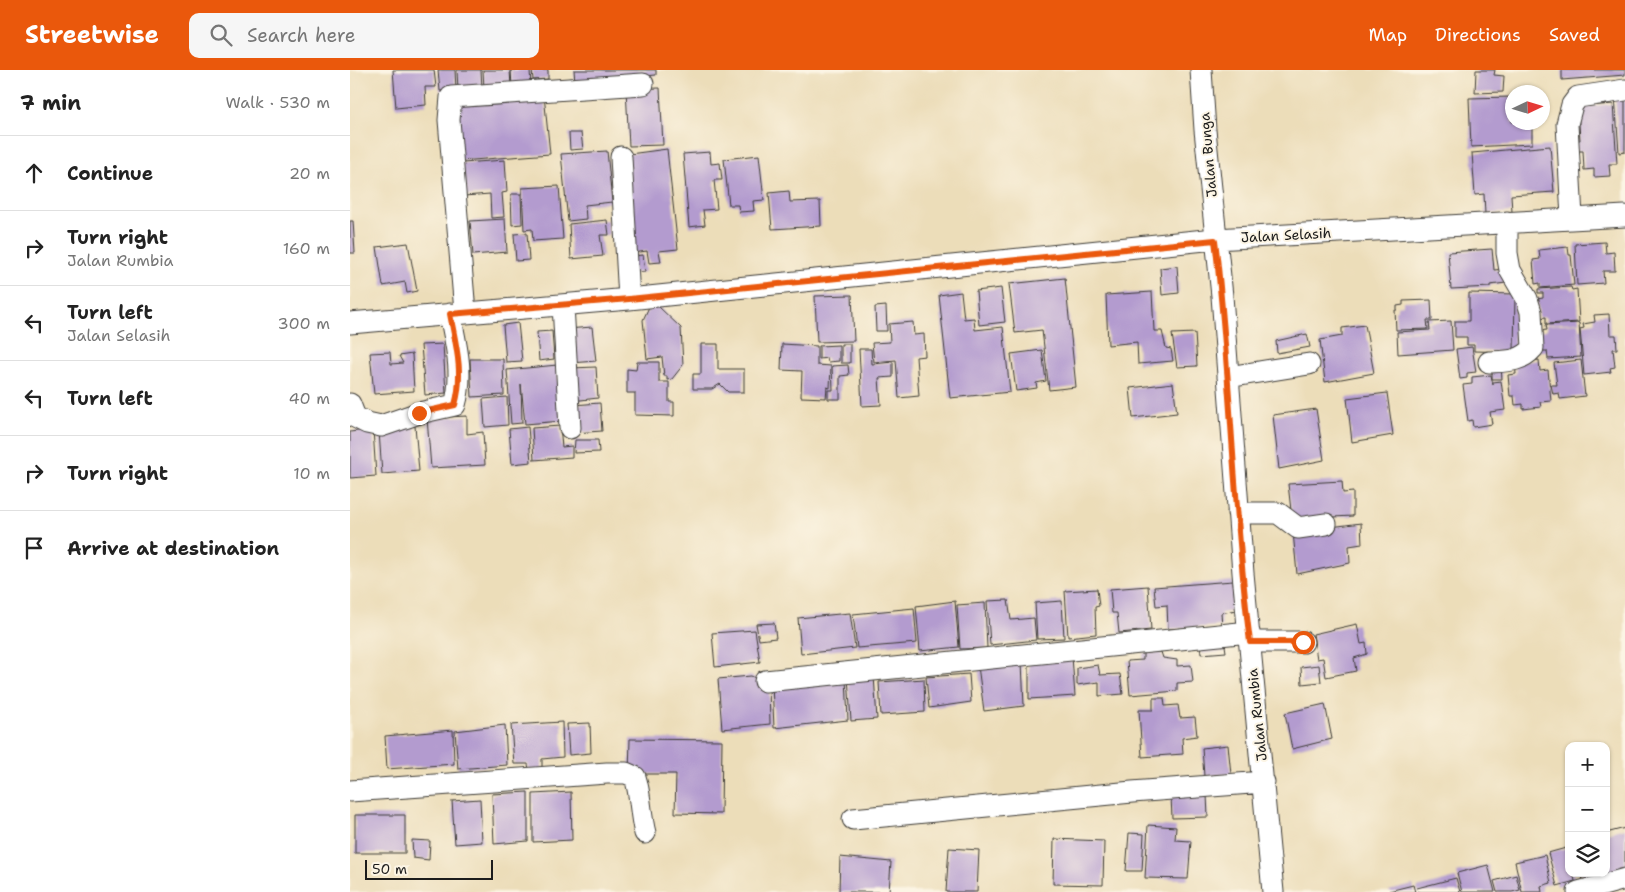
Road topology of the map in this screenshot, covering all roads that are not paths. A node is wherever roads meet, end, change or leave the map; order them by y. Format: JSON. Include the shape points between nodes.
{"nodes":[{"id":1,"x":1201,"y":70,"type":"edge"},
{"id":2,"x":643,"y":84,"type":"dead end"},
{"id":3,"x":1624,"y":90,"type":"edge"},
{"id":4,"x":621,"y":158,"type":"dead end"},
{"id":5,"x":1625,"y":216,"type":"edge"},
{"id":6,"x":1572,"y":218,"type":"junction"},
{"id":7,"x":1507,"y":222,"type":"junction"},
{"id":8,"x":1215,"y":240,"type":"junction"},
{"id":9,"x":629,"y":299,"type":"junction"},
{"id":10,"x":563,"y":305,"type":"junction"},
{"id":11,"x":458,"y":313,"type":"junction"},
{"id":12,"x":350,"y":323,"type":"edge"},
{"id":13,"x":1489,"y":362,"type":"dead end"},
{"id":14,"x":1309,"y":364,"type":"dead end"},
{"id":15,"x":1228,"y":377,"type":"junction"},
{"id":16,"x":350,"y":404,"type":"edge"},
{"id":17,"x":570,"y":428,"type":"dead end"},
{"id":18,"x":1238,"y":513,"type":"junction"},
{"id":19,"x":1326,"y":524,"type":"dead end"},
{"id":20,"x":1250,"y":637,"type":"junction"},
{"id":21,"x":1303,"y":642,"type":"dead end"},
{"id":22,"x":765,"y":681,"type":"dead end"},
{"id":23,"x":1264,"y":782,"type":"junction"},
{"id":24,"x":350,"y":791,"type":"edge"},
{"id":25,"x":853,"y":818,"type":"dead end"},
{"id":26,"x":645,"y":832,"type":"dead end"},
{"id":27,"x":1625,"y":879,"type":"edge"},
{"id":28,"x":1273,"y":892,"type":"edge"},
{"id":29,"x":1578,"y":892,"type":"edge"}],
"edges":[{"from":1,"to":8,"type":"street","name":"Jalan Bunga"},
{"from":2,"to":11,"type":"street","via":[[451,97],[449,120]]},
{"from":3,"to":6,"type":"street","via":[[1578,97],[1572,105],[1567,124]]},
{"from":4,"to":9,"type":"street"},
{"from":5,"to":6,"type":"street","name":"Jalan Selasih"},
{"from":6,"to":7,"type":"street","name":"Jalan Selasih"},
{"from":7,"to":8,"type":"street","name":"Jalan Selasih"},
{"from":7,"to":13,"type":"street","via":[[1510,270],[1531,312],[1533,348],[1516,360]]},
{"from":8,"to":9,"type":"street","name":"Jalan Selasih"},
{"from":8,"to":15,"type":"street","name":"Jalan Rumbia"},
{"from":9,"to":10,"type":"street","name":"Jalan Selasih"},
{"from":10,"to":11,"type":"street","name":"Jalan Selasih"},
{"from":10,"to":17,"type":"street"},
{"from":11,"to":12,"type":"street","name":"Jalan Selasih"},
{"from":11,"to":16,"type":"street","via":[[460,368],[455,405],[381,426],[355,417]]},
{"from":14,"to":15,"type":"street"},
{"from":15,"to":18,"type":"street","name":"Jalan Rumbia"},
{"from":18,"to":19,"type":"street","via":[[1278,513],[1298,528]]},
{"from":18,"to":20,"type":"street","name":"Jalan Rumbia"},
{"from":20,"to":21,"type":"street"},
{"from":20,"to":22,"type":"street"},
{"from":20,"to":23,"type":"street","name":"Jalan Rumbia"},
{"from":23,"to":25,"type":"street"},
{"from":23,"to":28,"type":"street","name":"Jalan Rumbia"},
{"from":24,"to":26,"type":"street","via":[[626,774],[635,777],[639,789],[640,816]]},
{"from":27,"to":29,"type":"street"}]}
